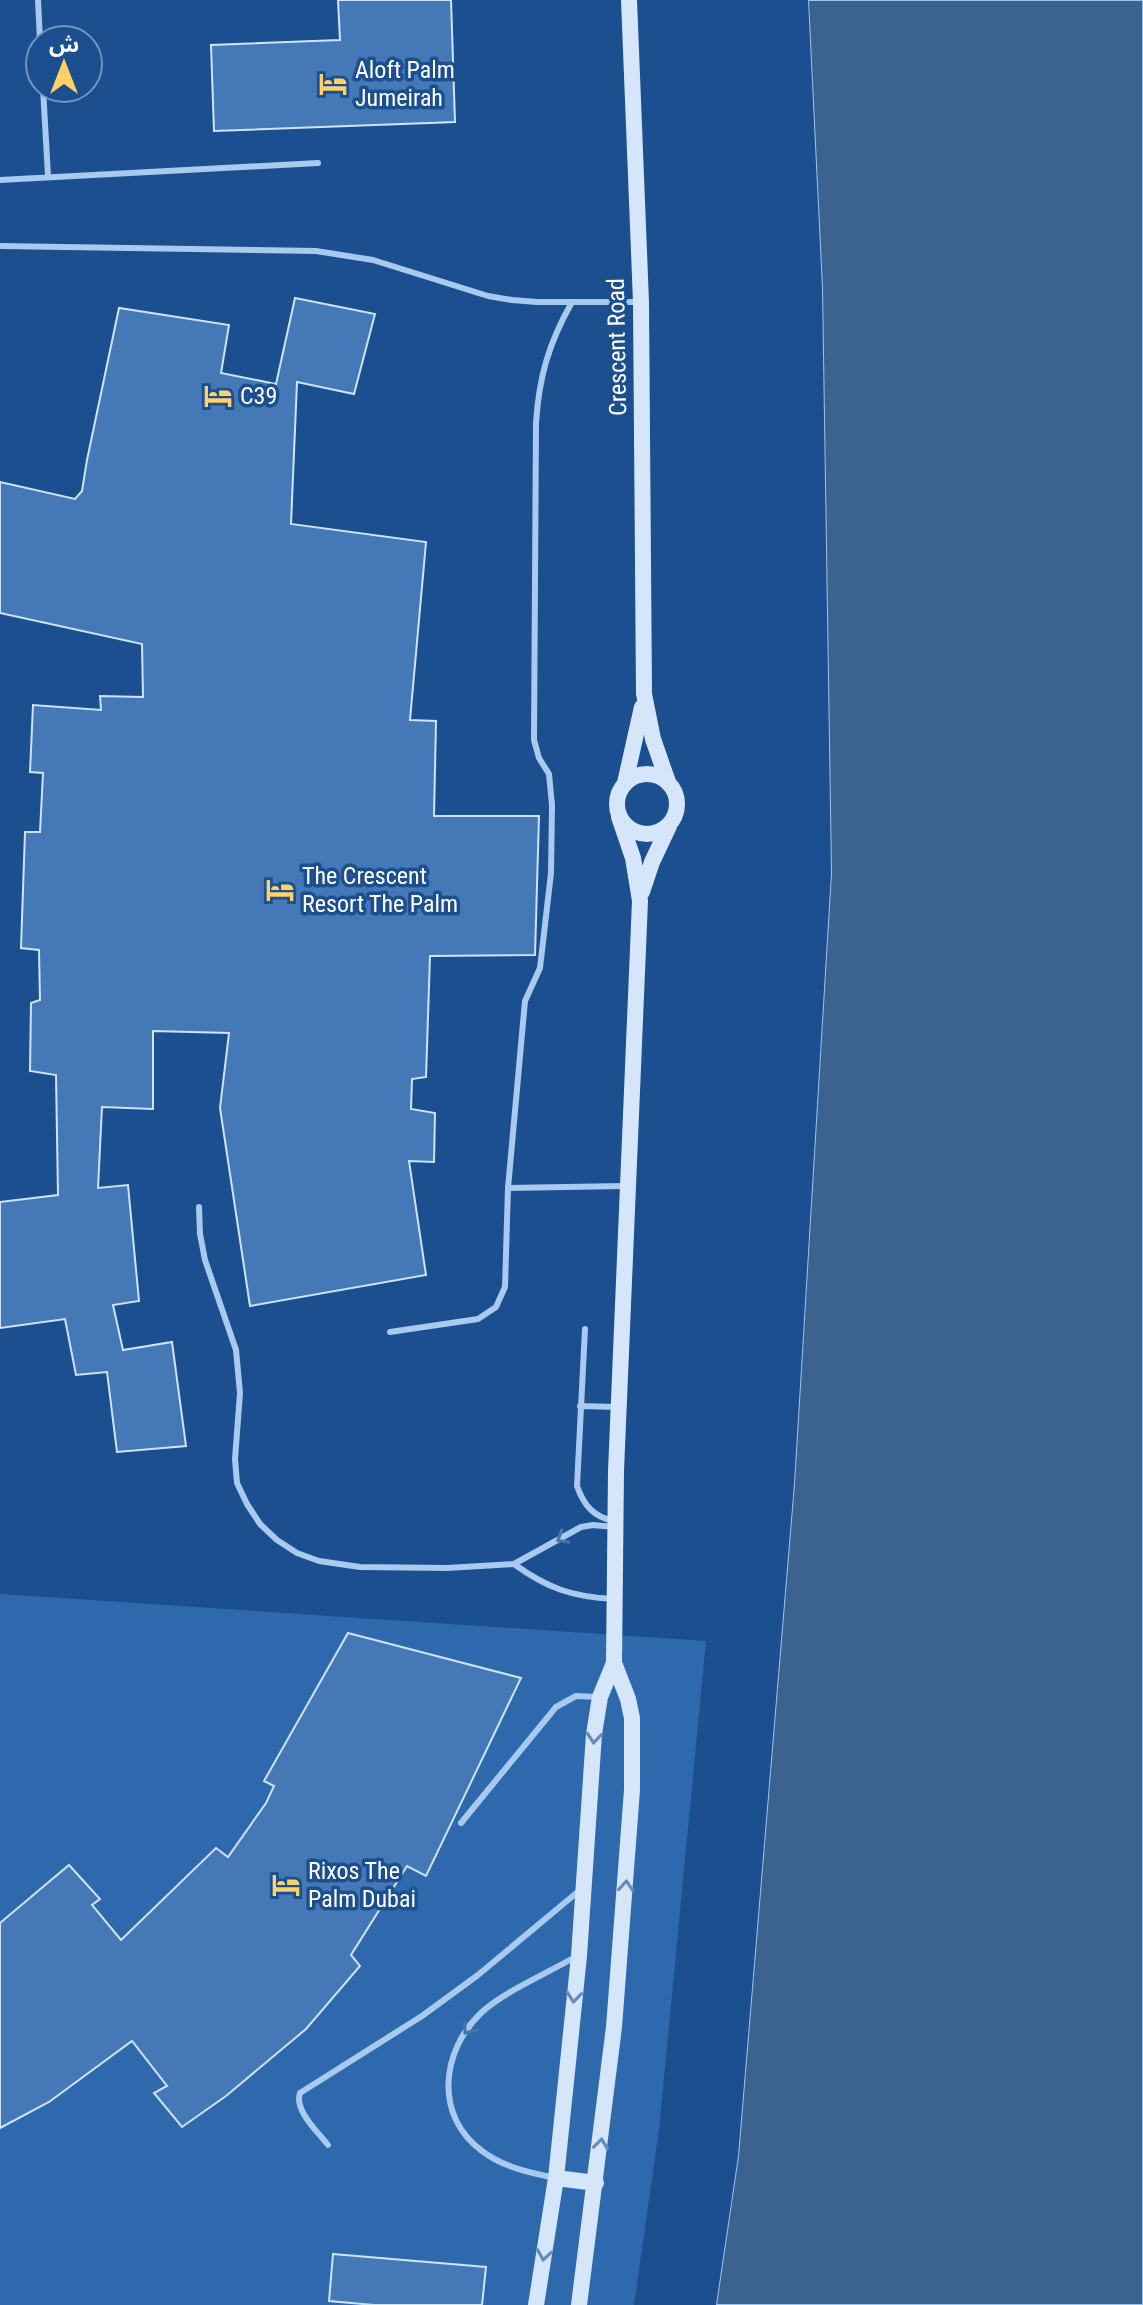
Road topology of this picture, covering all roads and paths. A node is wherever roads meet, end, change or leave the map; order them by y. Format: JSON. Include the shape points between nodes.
{"nodes":[{"id":1,"x":38,"y":0,"type":"edge"},
{"id":2,"x":629,"y":0,"type":"edge"},
{"id":3,"x":39,"y":24,"type":"edge"},
{"id":4,"x":44,"y":104,"type":"edge"},
{"id":5,"x":318,"y":163,"type":"dead end"},
{"id":6,"x":48,"y":176,"type":"junction"},
{"id":7,"x":0,"y":180,"type":"edge"},
{"id":8,"x":0,"y":246,"type":"edge"},
{"id":9,"x":572,"y":302,"type":"junction"},
{"id":10,"x":641,"y":302,"type":"junction"},
{"id":11,"x":644,"y":694,"type":"junction"},
{"id":12,"x":668,"y":782,"type":"junction"},
{"id":13,"x":625,"y":783,"type":"junction"},
{"id":14,"x":619,"y":817,"type":"junction"},
{"id":15,"x":669,"y":826,"type":"junction"},
{"id":16,"x":640,"y":901,"type":"junction"},
{"id":17,"x":627,"y":1186,"type":"junction"},
{"id":18,"x":508,"y":1188,"type":"junction"},
{"id":19,"x":199,"y":1207,"type":"dead end"},
{"id":20,"x":585,"y":1329,"type":"dead end"},
{"id":21,"x":390,"y":1332,"type":"dead end"},
{"id":22,"x":580,"y":1406,"type":"junction"},
{"id":23,"x":618,"y":1407,"type":"junction"},
{"id":24,"x":614,"y":1524,"type":"junction"},
{"id":25,"x":514,"y":1564,"type":"junction"},
{"id":26,"x":614,"y":1599,"type":"junction"},
{"id":27,"x":614,"y":1663,"type":"junction"},
{"id":28,"x":600,"y":1697,"type":"junction"},
{"id":29,"x":461,"y":1823,"type":"dead end"},
{"id":30,"x":583,"y":1888,"type":"junction"},
{"id":31,"x":579,"y":1956,"type":"junction"},
{"id":32,"x":328,"y":2145,"type":"dead end"},
{"id":33,"x":556,"y":2178,"type":"junction"},
{"id":34,"x":596,"y":2183,"type":"junction"},
{"id":35,"x":536,"y":2305,"type":"edge"},
{"id":36,"x":579,"y":2305,"type":"edge"}],
"edges":[{"from":1,"to":3,"type":"lane"},
{"from":2,"to":10,"type":"main road","name":"Crescent Road"},
{"from":4,"to":6,"type":"lane"},
{"from":5,"to":6,"type":"lane"},
{"from":6,"to":7,"type":"lane"},
{"from":8,"to":9,"type":"lane","via":[[316,251],[373,260],[488,296]]},
{"from":9,"to":10,"type":"lane"},
{"from":9,"to":18,"type":"lane","via":[[552,340],[538,391],[534,740],[549,774],[551,873],[540,968],[525,1001]]},
{"from":10,"to":11,"type":"main road","name":"Crescent Road"},
{"from":11,"to":12,"type":"main road"},
{"from":11,"to":13,"type":"main road"},
{"from":12,"to":13,"type":"main road","via":[[642,774]]},
{"from":12,"to":15,"type":"main road","via":[[677,799]]},
{"from":13,"to":14,"type":"main road","via":[[617,799]]},
{"from":14,"to":15,"type":"main road","via":[[642,834]]},
{"from":14,"to":16,"type":"main road"},
{"from":15,"to":16,"type":"main road"},
{"from":16,"to":17,"type":"main road"},
{"from":17,"to":18,"type":"lane"},
{"from":17,"to":23,"type":"main road"},
{"from":18,"to":21,"type":"lane","via":[[505,1287],[496,1307],[468,1322]]},
{"from":19,"to":25,"type":"lane","via":[[205,1260],[236,1350],[237,1483],[260,1524],[297,1553],[319,1561],[401,1569]]},
{"from":20,"to":22,"type":"lane"},
{"from":22,"to":23,"type":"lane"},
{"from":22,"to":24,"type":"lane","via":[[577,1486],[586,1506]]},
{"from":23,"to":24,"type":"main road"},
{"from":24,"to":25,"type":"lane","one_way":true,"via":[[581,1527]]},
{"from":24,"to":26,"type":"main road"},
{"from":25,"to":26,"type":"lane","via":[[561,1591]]},
{"from":26,"to":27,"type":"main road"},
{"from":27,"to":28,"type":"main road"},
{"from":34,"to":27,"type":"main road","one_way":true,"via":[[632,1790],[632,1718]]},
{"from":28,"to":29,"type":"lane","via":[[576,1696],[556,1707]]},
{"from":28,"to":30,"type":"main road","one_way":true},
{"from":30,"to":31,"type":"main road"},
{"from":30,"to":32,"type":"lane","via":[[433,2008],[300,2093],[300,2107]]},
{"from":31,"to":33,"type":"main road","one_way":true},
{"from":31,"to":33,"type":"lane","one_way":true,"via":[[483,2011],[464,2031],[447,2082],[450,2108],[462,2132],[481,2151],[504,2164]]},
{"from":33,"to":34,"type":"main road"},
{"from":33,"to":35,"type":"main road","one_way":true},
{"from":34,"to":36,"type":"main road"}]}
